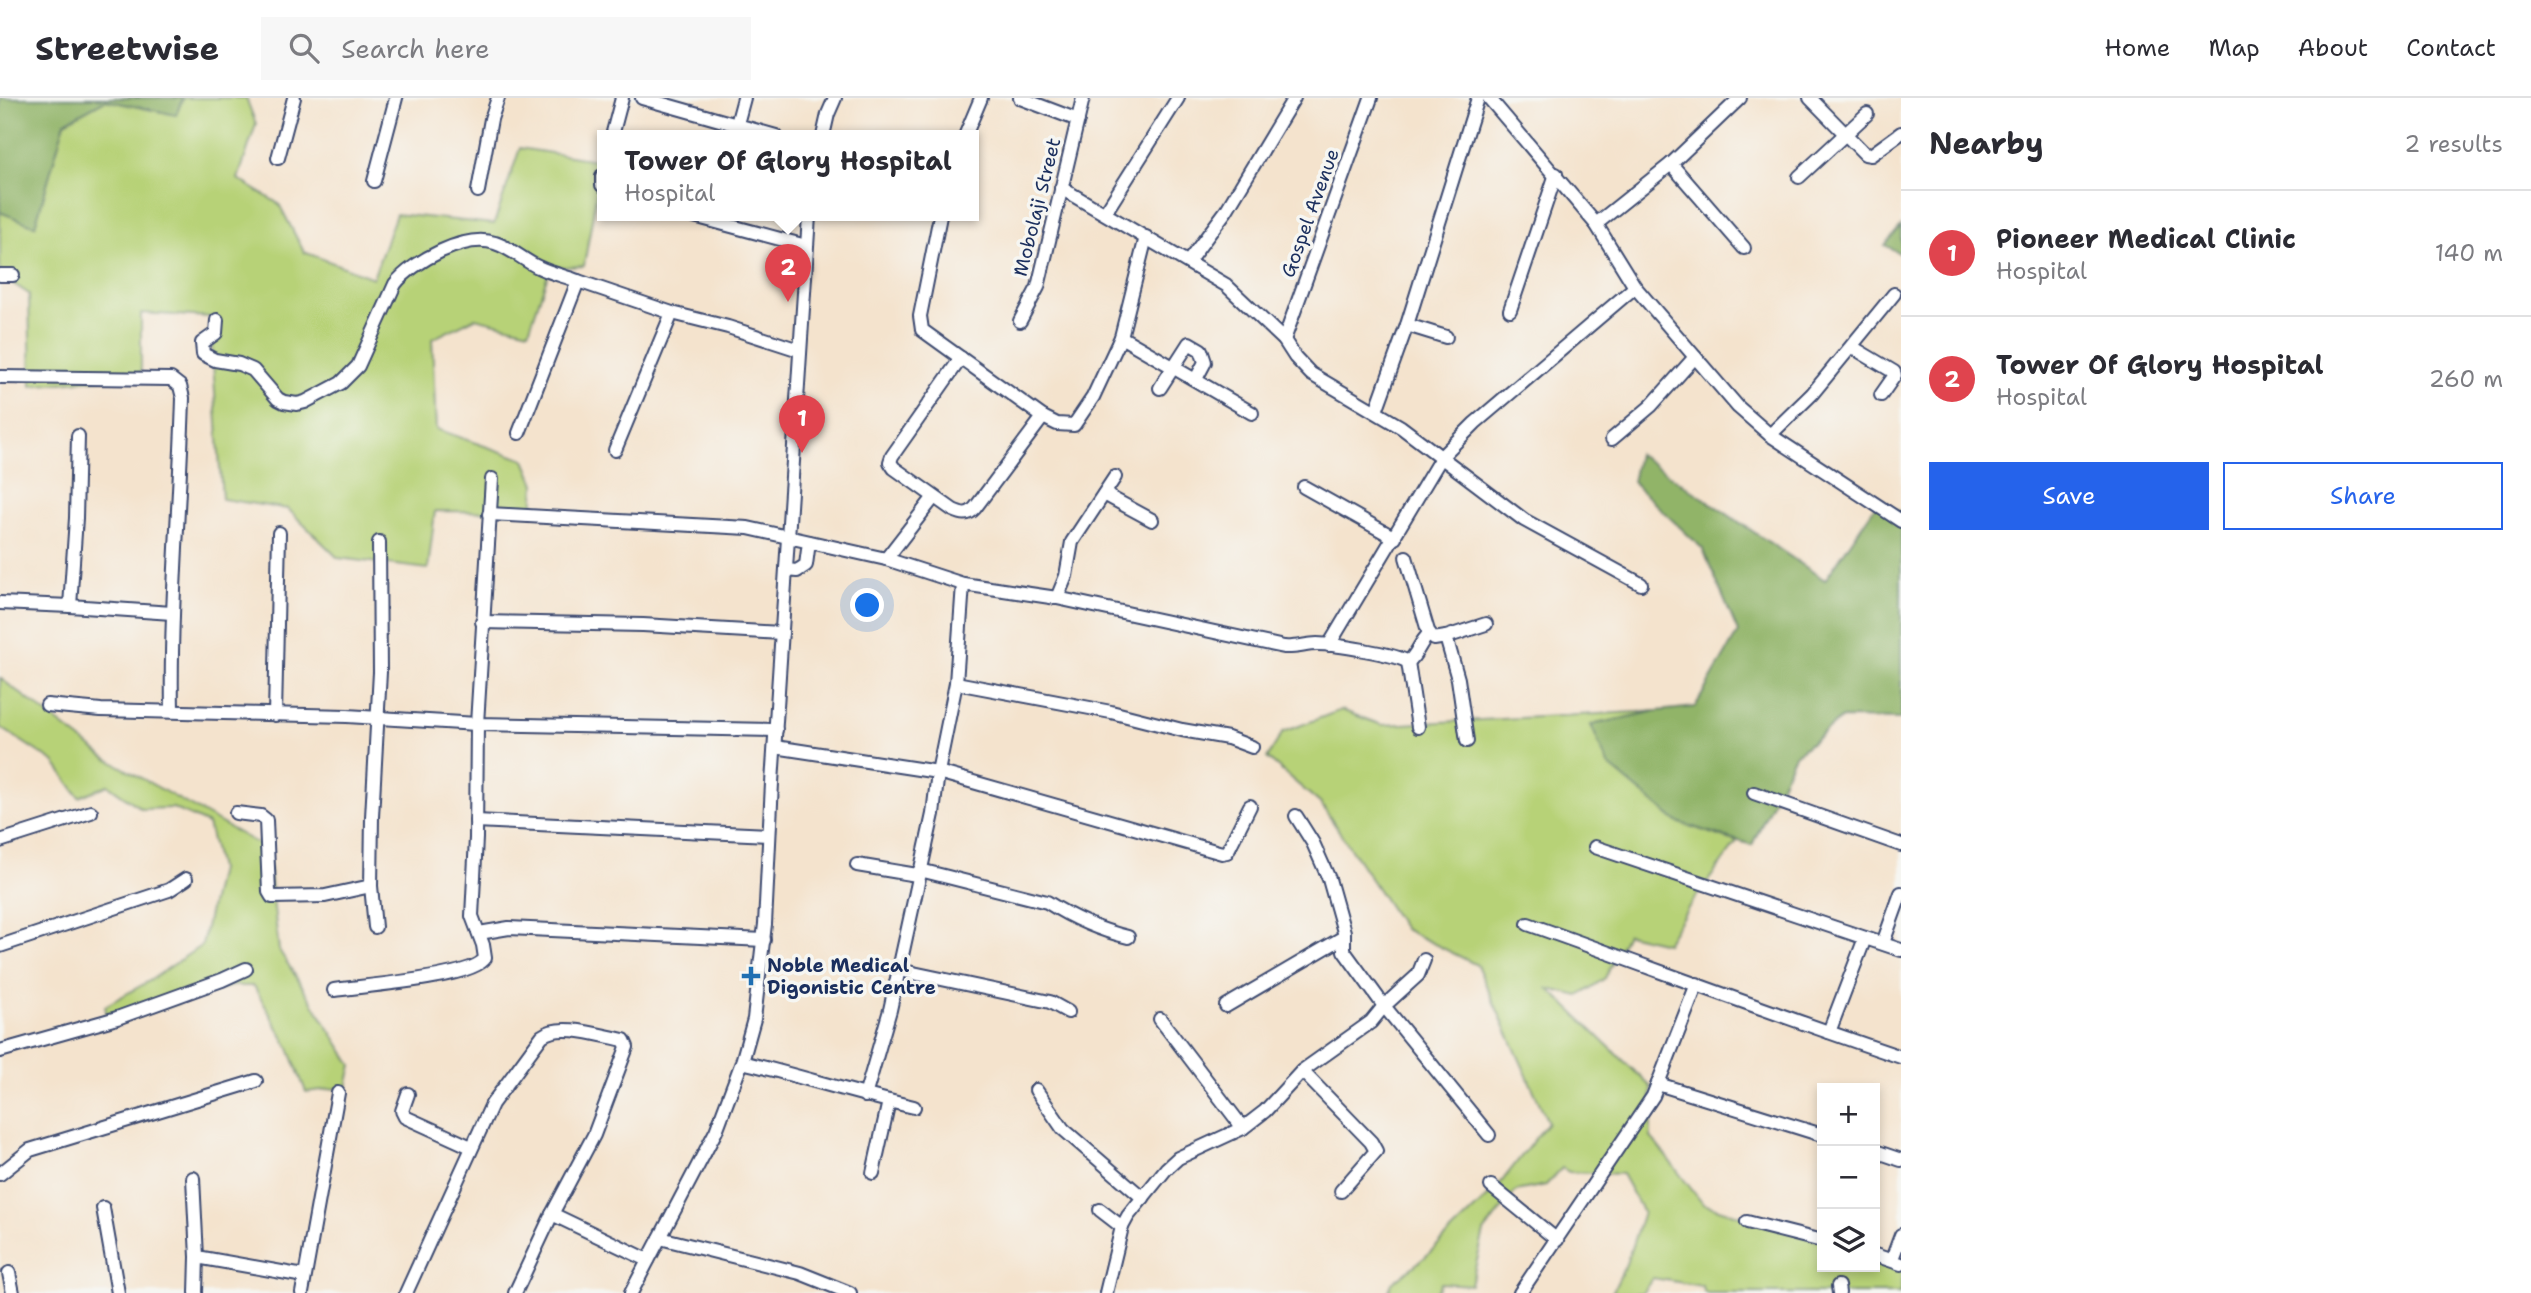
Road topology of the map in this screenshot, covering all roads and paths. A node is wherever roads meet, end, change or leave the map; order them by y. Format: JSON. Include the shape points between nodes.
{"nodes":[{"id":1,"x":294,"y":98,"type":"edge"},
{"id":2,"x":396,"y":98,"type":"edge"},
{"id":3,"x":498,"y":98,"type":"edge"},
{"id":4,"x":622,"y":98,"type":"edge"},
{"id":5,"x":642,"y":98,"type":"edge"},
{"id":6,"x":744,"y":98,"type":"edge"},
{"id":7,"x":835,"y":98,"type":"edge"},
{"id":8,"x":981,"y":98,"type":"edge"},
{"id":9,"x":1020,"y":98,"type":"edge"},
{"id":10,"x":1083,"y":98,"type":"edge"},
{"id":11,"x":1178,"y":98,"type":"edge"},
{"id":12,"x":1294,"y":98,"type":"edge"},
{"id":13,"x":1371,"y":98,"type":"edge"},
{"id":14,"x":1478,"y":98,"type":"edge"},
{"id":15,"x":1489,"y":98,"type":"edge"},
{"id":16,"x":1740,"y":98,"type":"edge"},
{"id":17,"x":1810,"y":98,"type":"edge"},
{"id":18,"x":666,"y":101,"type":"edge"},
{"id":19,"x":1867,"y":114,"type":"dead end"},
{"id":20,"x":1079,"y":120,"type":"junction"},
{"id":21,"x":737,"y":124,"type":"junction"},
{"id":22,"x":614,"y":130,"type":"edge"},
{"id":23,"x":756,"y":130,"type":"edge"},
{"id":24,"x":824,"y":130,"type":"edge"},
{"id":25,"x":968,"y":130,"type":"edge"},
{"id":26,"x":1901,"y":133,"type":"edge"},
{"id":27,"x":1843,"y":134,"type":"junction"},
{"id":28,"x":278,"y":158,"type":"dead end"},
{"id":29,"x":1671,"y":164,"type":"junction"},
{"id":30,"x":1556,"y":174,"type":"junction"},
{"id":31,"x":1799,"y":177,"type":"dead end"},
{"id":32,"x":374,"y":181,"type":"dead end"},
{"id":33,"x":1061,"y":188,"type":"junction"},
{"id":34,"x":478,"y":191,"type":"dead end"},
{"id":35,"x":1105,"y":213,"type":"junction"},
{"id":36,"x":713,"y":221,"type":"edge"},
{"id":37,"x":808,"y":221,"type":"edge"},
{"id":38,"x":939,"y":221,"type":"edge"},
{"id":39,"x":1595,"y":224,"type":"junction"},
{"id":40,"x":1146,"y":237,"type":"junction"},
{"id":41,"x":806,"y":246,"type":"junction"},
{"id":42,"x":1744,"y":248,"type":"dead end"},
{"id":43,"x":1188,"y":262,"type":"junction"},
{"id":44,"x":578,"y":281,"type":"junction"},
{"id":45,"x":1635,"y":288,"type":"junction"},
{"id":46,"x":1894,"y":294,"type":"dead end"},
{"id":47,"x":1510,"y":310,"type":"dead end"},
{"id":48,"x":672,"y":313,"type":"junction"},
{"id":49,"x":217,"y":320,"type":"dead end"},
{"id":50,"x":1020,"y":321,"type":"dead end"},
{"id":51,"x":1406,"y":325,"type":"junction"},
{"id":52,"x":1121,"y":337,"type":"junction"},
{"id":53,"x":1447,"y":337,"type":"dead end"},
{"id":54,"x":1284,"y":340,"type":"junction"},
{"id":55,"x":1852,"y":347,"type":"junction"},
{"id":56,"x":799,"y":350,"type":"junction"},
{"id":57,"x":1695,"y":357,"type":"junction"},
{"id":58,"x":961,"y":358,"type":"junction"},
{"id":59,"x":1174,"y":366,"type":"junction"},
{"id":60,"x":0,"y":377,"type":"edge"},
{"id":61,"x":1196,"y":379,"type":"junction"},
{"id":62,"x":1160,"y":388,"type":"dead end"},
{"id":63,"x":1881,"y":395,"type":"dead end"},
{"id":64,"x":1376,"y":411,"type":"junction"},
{"id":65,"x":1252,"y":413,"type":"dead end"},
{"id":66,"x":1043,"y":417,"type":"junction"},
{"id":67,"x":519,"y":433,"type":"dead end"},
{"id":68,"x":1770,"y":435,"type":"junction"},
{"id":69,"x":78,"y":436,"type":"dead end"},
{"id":70,"x":1612,"y":439,"type":"dead end"},
{"id":71,"x":615,"y":450,"type":"dead end"},
{"id":72,"x":1441,"y":456,"type":"junction"},
{"id":73,"x":1115,"y":477,"type":"dead end"},
{"id":74,"x":492,"y":479,"type":"dead end"},
{"id":75,"x":1304,"y":487,"type":"dead end"},
{"id":76,"x":1104,"y":494,"type":"junction"},
{"id":77,"x":934,"y":497,"type":"junction"},
{"id":78,"x":489,"y":514,"type":"junction"},
{"id":79,"x":1152,"y":520,"type":"dead end"},
{"id":80,"x":1901,"y":521,"type":"edge"},
{"id":81,"x":279,"y":533,"type":"dead end"},
{"id":82,"x":787,"y":537,"type":"junction"},
{"id":83,"x":1395,"y":538,"type":"junction"},
{"id":84,"x":379,"y":542,"type":"dead end"},
{"id":85,"x":809,"y":542,"type":"junction"},
{"id":86,"x":1406,"y":557,"type":"dead end"},
{"id":87,"x":886,"y":559,"type":"junction"},
{"id":88,"x":786,"y":570,"type":"junction"},
{"id":89,"x":963,"y":584,"type":"junction"},
{"id":90,"x":1641,"y":584,"type":"dead end"},
{"id":91,"x":1057,"y":598,"type":"junction"},
{"id":92,"x":0,"y":603,"type":"edge"},
{"id":93,"x":69,"y":606,"type":"junction"},
{"id":94,"x":172,"y":613,"type":"junction"},
{"id":95,"x":482,"y":622,"type":"junction"},
{"id":96,"x":1486,"y":624,"type":"dead end"},
{"id":97,"x":782,"y":633,"type":"junction"},
{"id":98,"x":1429,"y":634,"type":"junction"},
{"id":99,"x":1446,"y":637,"type":"junction"},
{"id":100,"x":1329,"y":645,"type":"junction"},
{"id":101,"x":1408,"y":662,"type":"junction"},
{"id":102,"x":956,"y":682,"type":"junction"},
{"id":103,"x":47,"y":705,"type":"dead end"},
{"id":104,"x":172,"y":712,"type":"junction"},
{"id":105,"x":275,"y":715,"type":"junction"},
{"id":106,"x":379,"y":718,"type":"junction"},
{"id":107,"x":477,"y":724,"type":"junction"},
{"id":108,"x":1418,"y":727,"type":"dead end"},
{"id":109,"x":776,"y":730,"type":"junction"},
{"id":110,"x":1467,"y":741,"type":"dead end"},
{"id":111,"x":775,"y":747,"type":"junction"},
{"id":112,"x":1252,"y":747,"type":"dead end"},
{"id":113,"x":938,"y":772,"type":"junction"},
{"id":114,"x":1754,"y":793,"type":"dead end"},
{"id":115,"x":1250,"y":806,"type":"dead end"},
{"id":116,"x":90,"y":812,"type":"dead end"},
{"id":117,"x":236,"y":813,"type":"dead end"},
{"id":118,"x":1296,"y":816,"type":"dead end"},
{"id":119,"x":476,"y":821,"type":"junction"},
{"id":120,"x":769,"y":835,"type":"junction"},
{"id":121,"x":0,"y":841,"type":"edge"},
{"id":122,"x":1901,"y":845,"type":"edge"},
{"id":123,"x":1595,"y":847,"type":"dead end"},
{"id":124,"x":857,"y":865,"type":"dead end"},
{"id":125,"x":920,"y":870,"type":"junction"},
{"id":126,"x":186,"y":879,"type":"dead end"},
{"id":127,"x":371,"y":886,"type":"junction"},
{"id":128,"x":1901,"y":894,"type":"edge"},
{"id":129,"x":1528,"y":924,"type":"dead end"},
{"id":130,"x":375,"y":927,"type":"dead end"},
{"id":131,"x":479,"y":933,"type":"junction"},
{"id":132,"x":1128,"y":937,"type":"dead end"},
{"id":133,"x":1344,"y":937,"type":"junction"},
{"id":134,"x":1865,"y":938,"type":"junction"},
{"id":135,"x":764,"y":940,"type":"junction"},
{"id":136,"x":1883,"y":943,"type":"junction"},
{"id":137,"x":0,"y":946,"type":"edge"},
{"id":138,"x":1901,"y":950,"type":"edge"},
{"id":139,"x":1424,"y":960,"type":"dead end"},
{"id":140,"x":246,"y":969,"type":"dead end"},
{"id":141,"x":899,"y":970,"type":"junction"},
{"id":142,"x":1696,"y":984,"type":"junction"},
{"id":143,"x":334,"y":990,"type":"dead end"},
{"id":144,"x":1226,"y":1006,"type":"dead end"},
{"id":145,"x":1384,"y":1006,"type":"junction"},
{"id":146,"x":1068,"y":1012,"type":"dead end"},
{"id":147,"x":1160,"y":1018,"type":"dead end"},
{"id":148,"x":1829,"y":1032,"type":"junction"},
{"id":149,"x":0,"y":1051,"type":"edge"},
{"id":150,"x":1901,"y":1057,"type":"edge"},
{"id":151,"x":742,"y":1062,"type":"junction"},
{"id":152,"x":1302,"y":1071,"type":"junction"},
{"id":153,"x":256,"y":1082,"type":"dead end"},
{"id":154,"x":1658,"y":1084,"type":"junction"},
{"id":155,"x":1036,"y":1090,"type":"dead end"},
{"id":156,"x":338,"y":1093,"type":"dead end"},
{"id":157,"x":408,"y":1094,"type":"dead end"},
{"id":158,"x":865,"y":1096,"type":"junction"},
{"id":159,"x":889,"y":1101,"type":"junction"},
{"id":160,"x":914,"y":1107,"type":"dead end"},
{"id":161,"x":1243,"y":1128,"type":"junction"},
{"id":162,"x":1817,"y":1133,"type":"edge"},
{"id":163,"x":1489,"y":1135,"type":"dead end"},
{"id":164,"x":471,"y":1147,"type":"junction"},
{"id":165,"x":1880,"y":1154,"type":"edge"},
{"id":166,"x":1901,"y":1160,"type":"edge"},
{"id":167,"x":873,"y":1173,"type":"dead end"},
{"id":168,"x":0,"y":1174,"type":"edge"},
{"id":169,"x":192,"y":1178,"type":"dead end"},
{"id":170,"x":1491,"y":1186,"type":"dead end"},
{"id":171,"x":1341,"y":1191,"type":"dead end"},
{"id":172,"x":1143,"y":1198,"type":"junction"},
{"id":173,"x":103,"y":1208,"type":"dead end"},
{"id":174,"x":1100,"y":1210,"type":"dead end"},
{"id":175,"x":552,"y":1214,"type":"junction"},
{"id":176,"x":1747,"y":1222,"type":"dead end"},
{"id":177,"x":1122,"y":1227,"type":"junction"},
{"id":178,"x":1901,"y":1235,"type":"edge"},
{"id":179,"x":660,"y":1238,"type":"junction"},
{"id":180,"x":1557,"y":1240,"type":"junction"},
{"id":181,"x":1817,"y":1240,"type":"edge"},
{"id":182,"x":1880,"y":1256,"type":"edge"},
{"id":183,"x":197,"y":1257,"type":"junction"},
{"id":184,"x":649,"y":1260,"type":"junction"},
{"id":185,"x":1897,"y":1261,"type":"edge"},
{"id":186,"x":9,"y":1273,"type":"dead end"},
{"id":187,"x":304,"y":1276,"type":"junction"},
{"id":188,"x":13,"y":1293,"type":"edge"},
{"id":189,"x":118,"y":1293,"type":"edge"},
{"id":190,"x":196,"y":1293,"type":"edge"},
{"id":191,"x":302,"y":1293,"type":"edge"},
{"id":192,"x":406,"y":1293,"type":"edge"},
{"id":193,"x":515,"y":1293,"type":"edge"},
{"id":194,"x":631,"y":1293,"type":"edge"},
{"id":195,"x":850,"y":1293,"type":"edge"},
{"id":196,"x":1106,"y":1293,"type":"edge"},
{"id":197,"x":1520,"y":1293,"type":"edge"}],
"edges":[{"from":1,"to":28,"type":"street"},
{"from":2,"to":32,"type":"street"},
{"from":3,"to":34,"type":"street"},
{"from":4,"to":22,"type":"street"},
{"from":5,"to":18,"type":"street"},
{"from":6,"to":21,"type":"street"},
{"from":7,"to":24,"type":"street"},
{"from":8,"to":25,"type":"street"},
{"from":9,"to":20,"type":"street"},
{"from":10,"to":20,"type":"street","name":"Mobolaji Street"},
{"from":11,"to":35,"type":"street"},
{"from":12,"to":43,"type":"street","via":[[1226,211]]},
{"from":13,"to":54,"type":"street","name":"Gospel Avenue"},
{"from":14,"to":51,"type":"street"},
{"from":15,"to":30,"type":"street"},
{"from":16,"to":29,"type":"street"},
{"from":17,"to":27,"type":"street"},
{"from":18,"to":21,"type":"street"},
{"from":19,"to":27,"type":"street"},
{"from":20,"to":33,"type":"street","name":"Mobolaji Street"},
{"from":21,"to":23,"type":"street"},
{"from":26,"to":27,"type":"street","via":[[1868,156]]},
{"from":27,"to":31,"type":"street"},
{"from":29,"to":39,"type":"street"},
{"from":29,"to":42,"type":"street"},
{"from":30,"to":39,"type":"street"},
{"from":30,"to":47,"type":"street"},
{"from":33,"to":35,"type":"street"},
{"from":33,"to":50,"type":"street","name":"Mobolaji Street","via":[[1038,287]]},
{"from":35,"to":40,"type":"street"},
{"from":36,"to":41,"type":"street"},
{"from":37,"to":41,"type":"street"},
{"from":38,"to":58,"type":"street","via":[[920,322],[928,336]]},
{"from":39,"to":45,"type":"street"},
{"from":40,"to":43,"type":"street"},
{"from":40,"to":52,"type":"street"},
{"from":41,"to":56,"type":"street"},
{"from":43,"to":54,"type":"street","via":[[1226,285]]},
{"from":44,"to":48,"type":"street"},
{"from":44,"to":49,"type":"street","via":[[539,268],[496,243],[468,241],[436,254],[400,277],[358,366],[348,377],[297,404],[278,398],[253,370],[203,354],[202,343],[216,332]]},
{"from":44,"to":67,"type":"street"},
{"from":45,"to":57,"type":"street"},
{"from":45,"to":72,"type":"street"},
{"from":46,"to":55,"type":"street"},
{"from":48,"to":56,"type":"street"},
{"from":48,"to":71,"type":"street"},
{"from":51,"to":53,"type":"street"},
{"from":51,"to":64,"type":"street"},
{"from":52,"to":59,"type":"street"},
{"from":52,"to":66,"type":"street","via":[[1077,423],[1068,426]]},
{"from":54,"to":64,"type":"street","via":[[1311,374]]},
{"from":55,"to":63,"type":"street","via":[[1894,372]]},
{"from":55,"to":68,"type":"street"},
{"from":56,"to":82,"type":"street"},
{"from":57,"to":68,"type":"street","via":[[1738,407]]},
{"from":57,"to":70,"type":"street","via":[[1651,406]]},
{"from":58,"to":66,"type":"street"},
{"from":58,"to":77,"type":"street","via":[[890,459],[894,468]]},
{"from":59,"to":61,"type":"street"},
{"from":59,"to":61,"type":"street","via":[[1189,343],[1201,349],[1205,362]]},
{"from":59,"to":62,"type":"street"},
{"from":60,"to":94,"type":"street","via":[[171,379],[178,384],[183,398]]},
{"from":61,"to":65,"type":"street"},
{"from":64,"to":72,"type":"street"},
{"from":66,"to":77,"type":"street","via":[[972,511],[962,514]]},
{"from":68,"to":80,"type":"street"},
{"from":69,"to":93,"type":"street"},
{"from":72,"to":83,"type":"street"},
{"from":72,"to":90,"type":"street","via":[[1524,520]]},
{"from":73,"to":76,"type":"street"},
{"from":74,"to":78,"type":"street"},
{"from":75,"to":83,"type":"street"},
{"from":76,"to":79,"type":"street"},
{"from":76,"to":91,"type":"street","via":[[1072,542]]},
{"from":77,"to":87,"type":"street"},
{"from":78,"to":82,"type":"street","via":[[748,528]]},
{"from":78,"to":95,"type":"street"},
{"from":81,"to":105,"type":"street"},
{"from":82,"to":85,"type":"street"},
{"from":82,"to":88,"type":"street"},
{"from":83,"to":100,"type":"street"},
{"from":84,"to":106,"type":"street"},
{"from":85,"to":87,"type":"street"},
{"from":85,"to":88,"type":"street","via":[[806,565],[797,571]]},
{"from":86,"to":98,"type":"street"},
{"from":87,"to":89,"type":"street"},
{"from":88,"to":97,"type":"street"},
{"from":89,"to":91,"type":"street"},
{"from":89,"to":102,"type":"street"},
{"from":91,"to":100,"type":"street","via":[[1284,647]]},
{"from":92,"to":93,"type":"street"},
{"from":93,"to":94,"type":"street"},
{"from":94,"to":104,"type":"street"},
{"from":95,"to":97,"type":"street"},
{"from":95,"to":107,"type":"street"},
{"from":96,"to":99,"type":"street"},
{"from":97,"to":109,"type":"street"},
{"from":98,"to":99,"type":"street","via":[[1434,639]]},
{"from":98,"to":101,"type":"street"},
{"from":99,"to":110,"type":"street"},
{"from":100,"to":101,"type":"street"},
{"from":101,"to":108,"type":"street"},
{"from":102,"to":112,"type":"street","via":[[1111,712]]},
{"from":102,"to":113,"type":"street"},
{"from":103,"to":104,"type":"street"},
{"from":104,"to":105,"type":"street"},
{"from":105,"to":106,"type":"street"},
{"from":106,"to":107,"type":"street"},
{"from":106,"to":127,"type":"street"},
{"from":107,"to":109,"type":"street"},
{"from":107,"to":119,"type":"street"},
{"from":109,"to":111,"type":"street"},
{"from":111,"to":113,"type":"street"},
{"from":111,"to":120,"type":"street"},
{"from":113,"to":115,"type":"street","via":[[1222,853],[1227,852]]},
{"from":113,"to":125,"type":"street"},
{"from":114,"to":122,"type":"street"},
{"from":116,"to":121,"type":"street"},
{"from":117,"to":127,"type":"street","via":[[266,820],[269,892],[274,898],[325,896]]},
{"from":118,"to":133,"type":"street","via":[[1329,879]]},
{"from":119,"to":120,"type":"street"},
{"from":119,"to":131,"type":"street","via":[[472,916]]},
{"from":120,"to":135,"type":"street"},
{"from":123,"to":134,"type":"street"},
{"from":124,"to":125,"type":"street","via":[[917,875]]},
{"from":125,"to":132,"type":"street","via":[[1047,902],[1104,931]]},
{"from":125,"to":141,"type":"street"},
{"from":126,"to":137,"type":"street","via":[[169,890]]},
{"from":127,"to":130,"type":"street"},
{"from":128,"to":136,"type":"street"},
{"from":129,"to":142,"type":"street"},
{"from":131,"to":135,"type":"street","via":[[509,928]]},
{"from":131,"to":143,"type":"street","via":[[485,958],[480,965],[453,974]]},
{"from":133,"to":144,"type":"street"},
{"from":133,"to":145,"type":"street","via":[[1344,951]]},
{"from":134,"to":136,"type":"street"},
{"from":134,"to":148,"type":"street"},
{"from":135,"to":151,"type":"street","via":[[754,1019]]},
{"from":136,"to":138,"type":"street"},
{"from":139,"to":145,"type":"street","via":[[1418,975]]},
{"from":140,"to":149,"type":"street","via":[[117,1018]]},
{"from":141,"to":146,"type":"street","via":[[1050,1002]]},
{"from":141,"to":158,"type":"street"},
{"from":142,"to":148,"type":"street"},
{"from":142,"to":154,"type":"street"},
{"from":145,"to":152,"type":"street","via":[[1371,1022]]},
{"from":145,"to":163,"type":"street"},
{"from":147,"to":161,"type":"street"},
{"from":148,"to":150,"type":"street"},
{"from":151,"to":158,"type":"street"},
{"from":151,"to":179,"type":"street","via":[[716,1131]]},
{"from":152,"to":161,"type":"street"},
{"from":152,"to":171,"type":"street","via":[[1376,1151]]},
{"from":153,"to":168,"type":"street","via":[[30,1150]]},
{"from":154,"to":162,"type":"street"},
{"from":154,"to":180,"type":"street"},
{"from":155,"to":172,"type":"street","via":[[1063,1129]]},
{"from":156,"to":187,"type":"street"},
{"from":157,"to":164,"type":"street","via":[[402,1111],[405,1117]]},
{"from":158,"to":159,"type":"street"},
{"from":159,"to":160,"type":"street"},
{"from":159,"to":167,"type":"street"},
{"from":161,"to":172,"type":"street","via":[[1178,1158]]},
{"from":164,"to":175,"type":"street","via":[[492,1104],[546,1033],[565,1030],[624,1040],[627,1047],[594,1135]]},
{"from":164,"to":192,"type":"street"},
{"from":165,"to":166,"type":"street"},
{"from":169,"to":183,"type":"street"},
{"from":170,"to":180,"type":"street"},
{"from":172,"to":177,"type":"street"},
{"from":173,"to":189,"type":"street"},
{"from":174,"to":177,"type":"street"},
{"from":175,"to":184,"type":"street"},
{"from":175,"to":193,"type":"street"},
{"from":176,"to":181,"type":"street"},
{"from":177,"to":196,"type":"street"},
{"from":178,"to":185,"type":"street"},
{"from":179,"to":184,"type":"street"},
{"from":179,"to":195,"type":"street","via":[[800,1273]]},
{"from":180,"to":197,"type":"street"},
{"from":182,"to":185,"type":"street"},
{"from":183,"to":187,"type":"street"},
{"from":183,"to":190,"type":"street"},
{"from":184,"to":194,"type":"street"},
{"from":186,"to":188,"type":"street"},
{"from":187,"to":191,"type":"street"}]}
